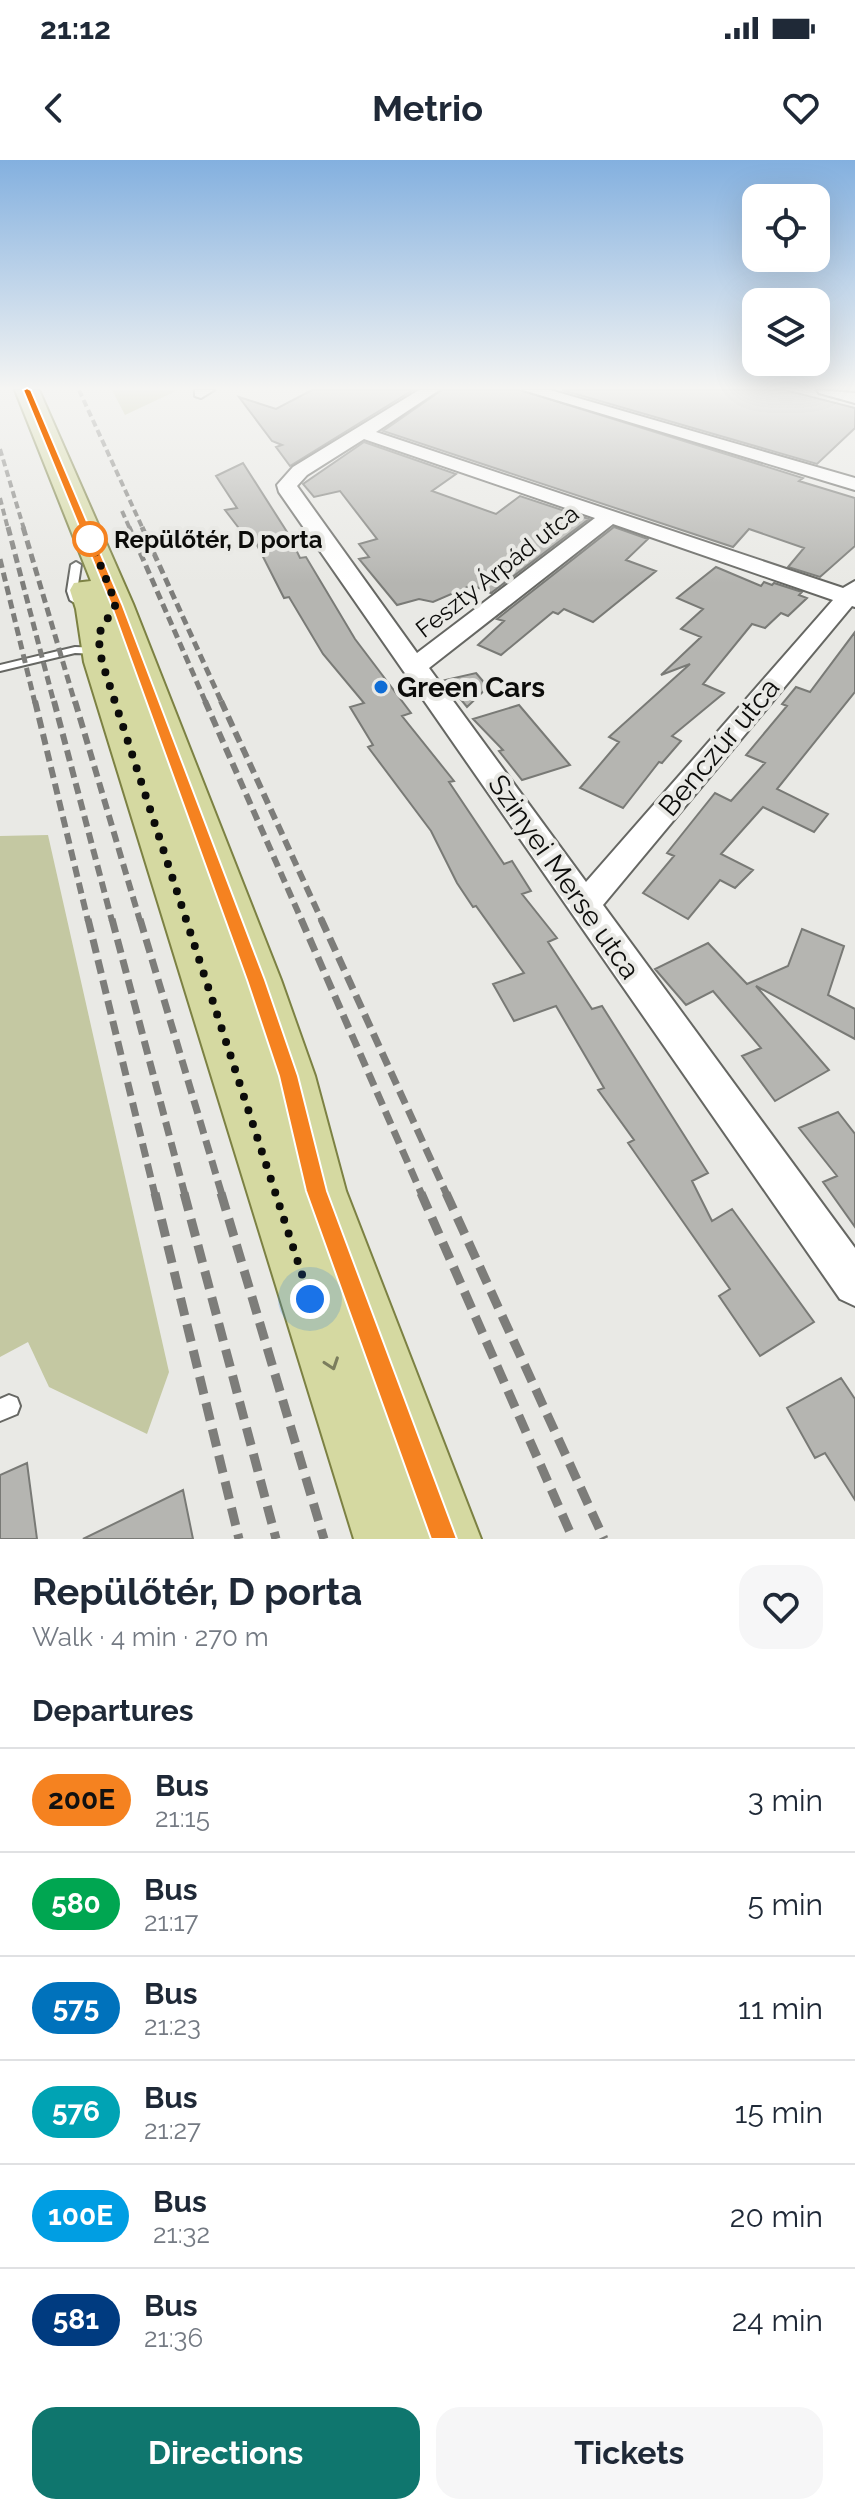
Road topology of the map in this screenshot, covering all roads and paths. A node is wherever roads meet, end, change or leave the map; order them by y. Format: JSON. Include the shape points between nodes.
{"nodes":[{"id":1,"x":34,"y":454,"type":"edge"},
{"id":2,"x":45,"y":454,"type":"edge"},
{"id":3,"x":328,"y":454,"type":"edge"},
{"id":4,"x":427,"y":454,"type":"edge"},
{"id":5,"x":753,"y":454,"type":"edge"},
{"id":6,"x":855,"y":484,"type":"edge"},
{"id":7,"x":611,"y":516,"type":"junction"},
{"id":8,"x":853,"y":595,"type":"edge"},
{"id":9,"x":96,"y":636,"type":"junction"},
{"id":10,"x":415,"y":667,"type":"junction"},
{"id":11,"x":0,"y":668,"type":"edge"},
{"id":12,"x":584,"y":906,"type":"junction"},
{"id":13,"x":223,"y":932,"type":"dead end"},
{"id":14,"x":256,"y":980,"type":"junction"},
{"id":15,"x":855,"y":1284,"type":"edge"},
{"id":16,"x":391,"y":1539,"type":"edge"},
{"id":17,"x":444,"y":1539,"type":"edge"}],
"edges":[{"from":1,"to":9,"type":"main road","via":[[76,565]]},
{"from":2,"to":9,"type":"main road"},
{"from":3,"to":10,"type":"street","name":"Szinyei Merse utca","via":[[300,471],[287,485],[289,492]]},
{"from":4,"to":7,"type":"street"},
{"from":5,"to":6,"type":"street"},
{"from":7,"to":8,"type":"street"},
{"from":7,"to":10,"type":"street","name":"Feszty Árpád utca"},
{"from":8,"to":12,"type":"street","name":"Benczúr utca"},
{"from":9,"to":11,"type":"lane","via":[[46,658]]},
{"from":9,"to":14,"type":"main road"},
{"from":9,"to":16,"type":"main road","one_way":true},
{"from":10,"to":12,"type":"street","name":"Szinyei Merse utca"},
{"from":12,"to":15,"type":"street","name":"Szinyei Merse utca"},
{"from":13,"to":14,"type":"lane"},
{"from":14,"to":17,"type":"main road","via":[[288,1076],[316,1191]]}]}
